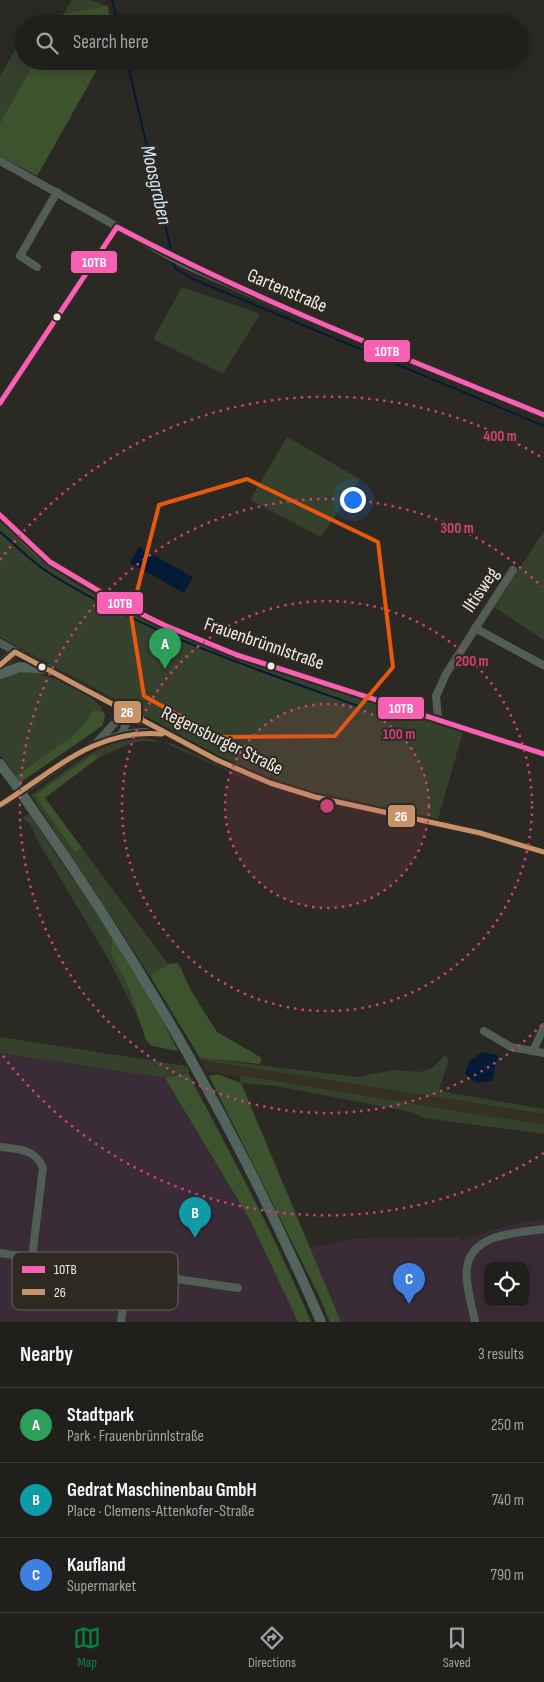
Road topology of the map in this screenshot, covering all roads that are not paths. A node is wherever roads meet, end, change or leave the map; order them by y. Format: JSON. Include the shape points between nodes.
{"nodes":[{"id":1,"x":0,"y":161,"type":"edge"},
{"id":2,"x":57,"y":192,"type":"junction"},
{"id":3,"x":117,"y":227,"type":"junction"},
{"id":4,"x":37,"y":267,"type":"dead end"},
{"id":5,"x":0,"y":403,"type":"edge"},
{"id":6,"x":544,"y":415,"type":"edge"},
{"id":7,"x":0,"y":515,"type":"edge"},
{"id":8,"x":513,"y":570,"type":"dead end"},
{"id":9,"x":475,"y":628,"type":"junction"},
{"id":10,"x":0,"y":643,"type":"edge"},
{"id":11,"x":15,"y":652,"type":"junction"},
{"id":12,"x":0,"y":665,"type":"edge"},
{"id":13,"x":544,"y":665,"type":"edge"},
{"id":14,"x":13,"y":668,"type":"junction"},
{"id":15,"x":48,"y":669,"type":"junction"},
{"id":16,"x":0,"y":674,"type":"edge"},
{"id":17,"x":126,"y":711,"type":"junction"},
{"id":18,"x":438,"y":719,"type":"junction"},
{"id":19,"x":122,"y":733,"type":"junction"},
{"id":20,"x":172,"y":736,"type":"junction"},
{"id":21,"x":96,"y":744,"type":"junction"},
{"id":22,"x":544,"y":754,"type":"edge"},
{"id":23,"x":0,"y":764,"type":"edge"},
{"id":24,"x":0,"y":805,"type":"edge"},
{"id":25,"x":544,"y":852,"type":"edge"},
{"id":26,"x":544,"y":1027,"type":"edge"},
{"id":27,"x":484,"y":1031,"type":"dead end"},
{"id":28,"x":532,"y":1051,"type":"junction"},
{"id":29,"x":544,"y":1053,"type":"edge"},
{"id":30,"x":0,"y":1146,"type":"edge"},
{"id":31,"x":544,"y":1229,"type":"edge"},
{"id":32,"x":33,"y":1252,"type":"edge"},
{"id":33,"x":178,"y":1279,"type":"edge"},
{"id":34,"x":238,"y":1288,"type":"dead end"},
{"id":35,"x":321,"y":1322,"type":"edge"},
{"id":36,"x":475,"y":1322,"type":"edge"}],
"edges":[{"from":1,"to":2,"type":"street","name":"Gartenstraße"},
{"from":2,"to":3,"type":"street","name":"Gartenstraße"},
{"from":2,"to":4,"type":"street","via":[[20,256]]},
{"from":3,"to":5,"type":"street"},
{"from":3,"to":6,"type":"street","name":"Gartenstraße","via":[[176,260],[275,304]]},
{"from":7,"to":18,"type":"street","name":"Frauenbrünnlstraße","via":[[50,562],[147,618],[237,655]]},
{"from":8,"to":9,"type":"street","name":"Iltisweg"},
{"from":9,"to":13,"type":"street","name":"Iltisweg"},
{"from":9,"to":18,"type":"street","name":"Iltisweg","via":[[438,690]]},
{"from":10,"to":11,"type":"street","name":"Regensburger Straße"},
{"from":11,"to":12,"type":"main road"},
{"from":11,"to":14,"type":"main road"},
{"from":11,"to":15,"type":"street","name":"Regensburger Straße"},
{"from":14,"to":15,"type":"main road"},
{"from":14,"to":16,"type":"main road"},
{"from":15,"to":17,"type":"street","name":"Regensburger Straße"},
{"from":17,"to":19,"type":"street"},
{"from":17,"to":20,"type":"street","name":"Regensburger Straße"},
{"from":17,"to":21,"type":"street"},
{"from":18,"to":22,"type":"street","name":"Frauenbrünnlstraße"},
{"from":19,"to":20,"type":"street","via":[[147,731]]},
{"from":19,"to":21,"type":"street"},
{"from":20,"to":25,"type":"street","name":"Regensburger Straße","via":[[231,767],[283,788],[480,833]]},
{"from":21,"to":24,"type":"street"},
{"from":23,"to":35,"type":"main road","bridge":true,"via":[[112,924],[178,1035],[258,1185]]},
{"from":26,"to":28,"type":"street"},
{"from":27,"to":28,"type":"street","via":[[511,1047]]},
{"from":28,"to":29,"type":"street"},
{"from":30,"to":32,"type":"street","via":[[28,1151],[38,1158],[43,1168]]},
{"from":31,"to":36,"type":"street","via":[[491,1239],[475,1250],[467,1267]]},
{"from":33,"to":34,"type":"street"}]}
